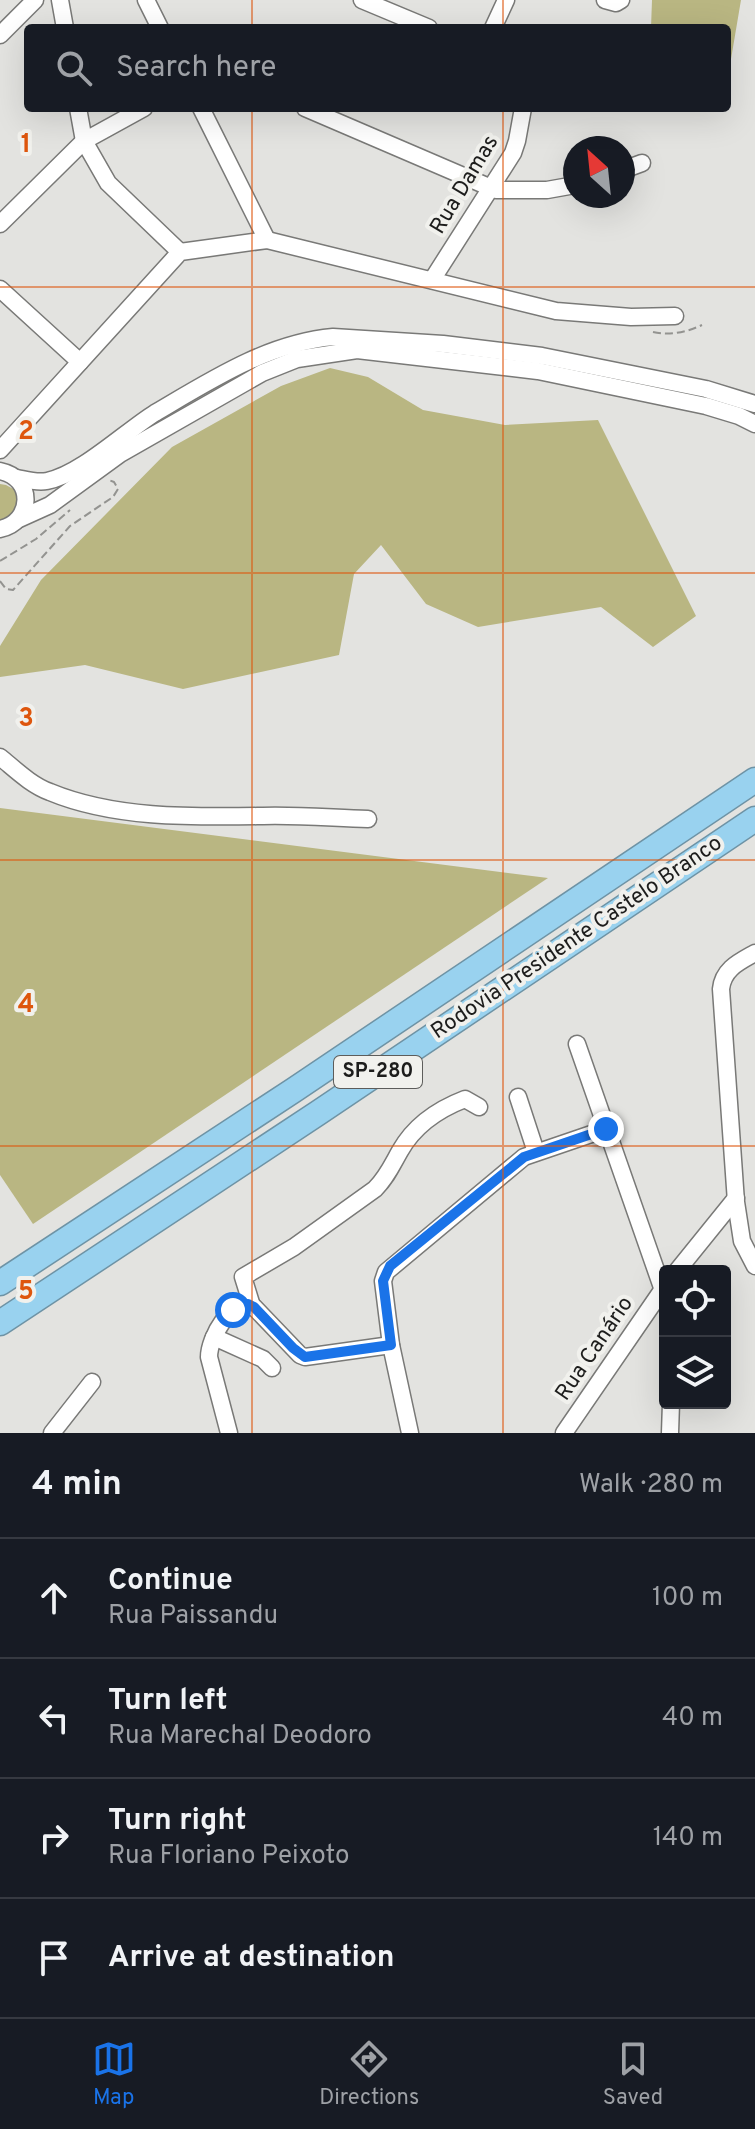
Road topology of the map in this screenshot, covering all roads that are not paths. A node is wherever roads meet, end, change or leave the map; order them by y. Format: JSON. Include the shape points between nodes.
{"nodes":[{"id":1,"x":35,"y":0,"type":"edge"},
{"id":2,"x":60,"y":0,"type":"edge"},
{"id":3,"x":146,"y":0,"type":"edge"},
{"id":4,"x":362,"y":0,"type":"edge"},
{"id":5,"x":506,"y":0,"type":"edge"},
{"id":6,"x":64,"y":24,"type":"edge"},
{"id":7,"x":158,"y":24,"type":"edge"},
{"id":8,"x":419,"y":24,"type":"edge"},
{"id":9,"x":495,"y":24,"type":"edge"},
{"id":10,"x":0,"y":35,"type":"edge"},
{"id":11,"x":79,"y":112,"type":"edge"},
{"id":12,"x":137,"y":112,"type":"edge"},
{"id":13,"x":203,"y":112,"type":"edge"},
{"id":14,"x":314,"y":112,"type":"edge"},
{"id":15,"x":522,"y":112,"type":"edge"},
{"id":16,"x":84,"y":141,"type":"junction"},
{"id":17,"x":642,"y":163,"type":"dead end"},
{"id":18,"x":635,"y":166,"type":"edge"},
{"id":19,"x":563,"y":187,"type":"edge"},
{"id":20,"x":491,"y":188,"type":"junction"},
{"id":21,"x":0,"y":224,"type":"edge"},
{"id":22,"x":267,"y":240,"type":"junction"},
{"id":23,"x":180,"y":252,"type":"junction"},
{"id":24,"x":432,"y":280,"type":"junction"},
{"id":25,"x":0,"y":289,"type":"edge"},
{"id":26,"x":675,"y":316,"type":"dead end"},
{"id":27,"x":80,"y":362,"type":"junction"},
{"id":28,"x":755,"y":404,"type":"edge"},
{"id":29,"x":755,"y":424,"type":"edge"},
{"id":30,"x":12,"y":435,"type":"junction"},
{"id":31,"x":0,"y":450,"type":"edge"},
{"id":32,"x":11,"y":475,"type":"edge"},
{"id":33,"x":19,"y":519,"type":"junction"},
{"id":34,"x":0,"y":529,"type":"edge"},
{"id":35,"x":0,"y":757,"type":"edge"},
{"id":36,"x":755,"y":780,"type":"edge"},
{"id":37,"x":368,"y":819,"type":"dead end"},
{"id":38,"x":755,"y":819,"type":"edge"},
{"id":39,"x":755,"y":953,"type":"edge"},
{"id":40,"x":577,"y":1044,"type":"dead end"},
{"id":41,"x":518,"y":1097,"type":"dead end"},
{"id":42,"x":479,"y":1107,"type":"dead end"},
{"id":43,"x":606,"y":1129,"type":"junction"},
{"id":44,"x":536,"y":1152,"type":"junction"},
{"id":45,"x":736,"y":1198,"type":"junction"},
{"id":46,"x":682,"y":1265,"type":"edge"},
{"id":47,"x":755,"y":1266,"type":"edge"},
{"id":48,"x":659,"y":1276,"type":"edge"},
{"id":49,"x":0,"y":1283,"type":"edge"},
{"id":50,"x":659,"y":1297,"type":"edge"},
{"id":51,"x":252,"y":1306,"type":"junction"},
{"id":52,"x":0,"y":1323,"type":"edge"},
{"id":53,"x":214,"y":1337,"type":"junction"},
{"id":54,"x":391,"y":1345,"type":"junction"},
{"id":55,"x":272,"y":1368,"type":"dead end"},
{"id":56,"x":92,"y":1382,"type":"dead end"},
{"id":57,"x":671,"y":1409,"type":"edge"},
{"id":58,"x":52,"y":1433,"type":"edge"},
{"id":59,"x":229,"y":1433,"type":"edge"},
{"id":60,"x":410,"y":1433,"type":"edge"},
{"id":61,"x":564,"y":1433,"type":"edge"},
{"id":62,"x":670,"y":1433,"type":"edge"}],
"edges":[{"from":1,"to":10,"type":"street"},
{"from":2,"to":6,"type":"street"},
{"from":3,"to":7,"type":"street"},
{"from":4,"to":8,"type":"street"},
{"from":5,"to":9,"type":"street"},
{"from":11,"to":16,"type":"street"},
{"from":12,"to":16,"type":"street"},
{"from":13,"to":22,"type":"street"},
{"from":14,"to":20,"type":"street"},
{"from":15,"to":20,"type":"street","name":"Rua Damas","via":[[517,141]]},
{"from":16,"to":21,"type":"street"},
{"from":16,"to":23,"type":"street","via":[[108,183]]},
{"from":17,"to":18,"type":"street"},
{"from":19,"to":20,"type":"street"},
{"from":20,"to":24,"type":"street","name":"Rua Damas"},
{"from":22,"to":23,"type":"street"},
{"from":22,"to":24,"type":"street"},
{"from":23,"to":27,"type":"street"},
{"from":24,"to":26,"type":"street","via":[[556,311]]},
{"from":25,"to":27,"type":"street"},
{"from":27,"to":30,"type":"street"},
{"from":28,"to":32,"type":"street","via":[[542,356],[443,344],[316,338],[254,358],[154,414],[62,476],[41,482]]},
{"from":29,"to":33,"type":"street","via":[[706,406],[538,371],[336,352],[290,361],[210,401],[120,454],[50,505]]},
{"from":30,"to":31,"type":"street"},
{"from":30,"to":32,"type":"street"},
{"from":32,"to":33,"type":"street","via":[[23,486],[27,503]]},
{"from":33,"to":34,"type":"street"},
{"from":35,"to":37,"type":"street","via":[[52,793],[110,807],[204,818]]},
{"from":36,"to":49,"type":"highway","name":"Rodovia Presidente Castelo Branco","number":"SP-280"},
{"from":38,"to":52,"type":"highway","name":"Rodovia Presidente Castelo Branco","number":"SP-280"},
{"from":39,"to":45,"type":"street","via":[[730,968],[721,984]]},
{"from":40,"to":43,"type":"street"},
{"from":41,"to":44,"type":"street"},
{"from":42,"to":51,"type":"street","via":[[465,1099],[417,1128],[375,1189],[243,1277]]},
{"from":43,"to":44,"type":"street"},
{"from":43,"to":48,"type":"street"},
{"from":44,"to":54,"type":"street","via":[[390,1266],[383,1281]]},
{"from":45,"to":46,"type":"street"},
{"from":45,"to":47,"type":"street","via":[[742,1241]]},
{"from":50,"to":61,"type":"street","name":"Rua Canário"},
{"from":51,"to":53,"type":"street","via":[[233,1310]]},
{"from":51,"to":54,"type":"street","via":[[305,1357]]},
{"from":53,"to":55,"type":"street"},
{"from":53,"to":59,"type":"street","via":[[209,1357]]},
{"from":54,"to":60,"type":"street"},
{"from":56,"to":58,"type":"street"},
{"from":57,"to":62,"type":"street"}]}
